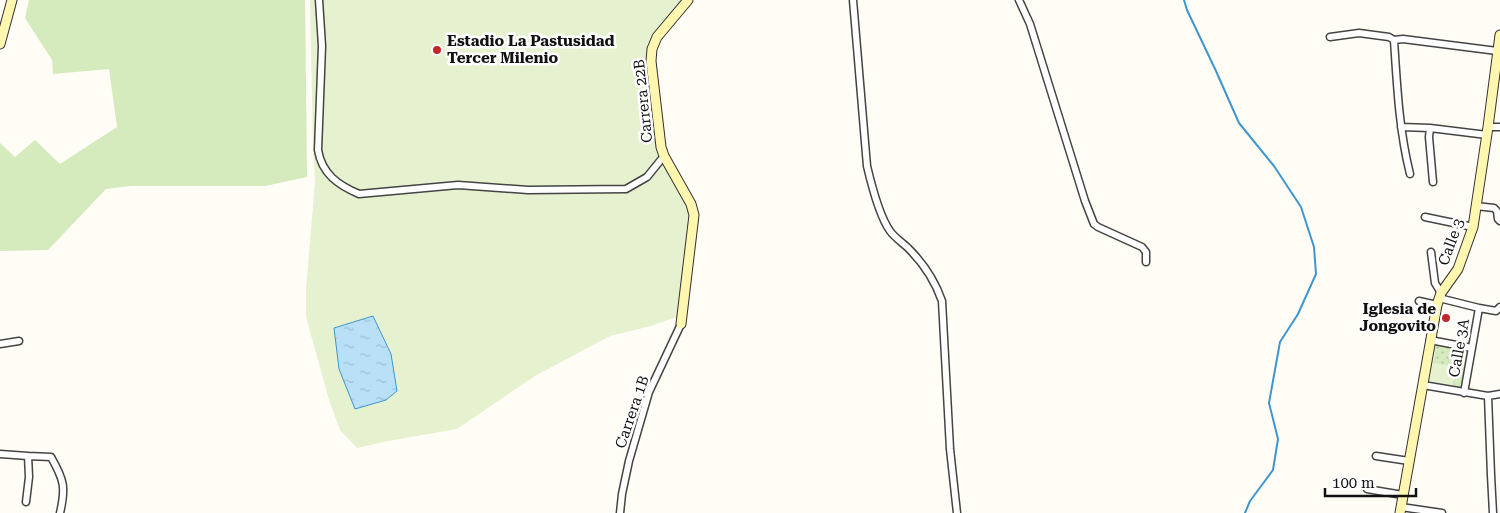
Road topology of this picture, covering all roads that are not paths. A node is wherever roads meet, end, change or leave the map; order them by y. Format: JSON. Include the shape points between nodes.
{"nodes":[{"id":1,"x":12,"y":0,"type":"edge"},
{"id":2,"x":319,"y":0,"type":"edge"},
{"id":3,"x":688,"y":0,"type":"edge"},
{"id":4,"x":853,"y":0,"type":"edge"},
{"id":5,"x":1019,"y":0,"type":"edge"},
{"id":6,"x":1500,"y":35,"type":"edge"},
{"id":7,"x":1330,"y":38,"type":"dead end"},
{"id":8,"x":1394,"y":40,"type":"junction"},
{"id":9,"x":0,"y":44,"type":"edge"},
{"id":10,"x":1497,"y":50,"type":"junction"},
{"id":11,"x":1498,"y":66,"type":"edge"},
{"id":12,"x":1401,"y":127,"type":"junction"},
{"id":13,"x":1500,"y":127,"type":"edge"},
{"id":14,"x":1430,"y":128,"type":"junction"},
{"id":15,"x":1488,"y":131,"type":"junction"},
{"id":16,"x":664,"y":156,"type":"junction"},
{"id":17,"x":1410,"y":174,"type":"dead end"},
{"id":18,"x":1433,"y":182,"type":"dead end"},
{"id":19,"x":1476,"y":206,"type":"junction"},
{"id":20,"x":1425,"y":217,"type":"dead end"},
{"id":21,"x":1500,"y":221,"type":"edge"},
{"id":22,"x":1473,"y":227,"type":"junction"},
{"id":23,"x":1431,"y":252,"type":"dead end"},
{"id":24,"x":1146,"y":262,"type":"dead end"},
{"id":25,"x":1439,"y":299,"type":"junction"},
{"id":26,"x":1419,"y":301,"type":"dead end"},
{"id":27,"x":1479,"y":308,"type":"junction"},
{"id":28,"x":1500,"y":308,"type":"edge"},
{"id":29,"x":681,"y":324,"type":"joint"},
{"id":30,"x":1430,"y":340,"type":"junction"},
{"id":31,"x":19,"y":341,"type":"dead end"},
{"id":32,"x":0,"y":344,"type":"edge"},
{"id":33,"x":1472,"y":348,"type":"junction"},
{"id":34,"x":1423,"y":385,"type":"junction"},
{"id":35,"x":1464,"y":393,"type":"junction"},
{"id":36,"x":1500,"y":394,"type":"edge"},
{"id":37,"x":1488,"y":396,"type":"junction"},
{"id":38,"x":0,"y":454,"type":"edge"},
{"id":39,"x":28,"y":456,"type":"junction"},
{"id":40,"x":1376,"y":456,"type":"dead end"},
{"id":41,"x":1409,"y":461,"type":"junction"},
{"id":42,"x":1367,"y":490,"type":"dead end"},
{"id":43,"x":1403,"y":495,"type":"junction"},
{"id":44,"x":26,"y":502,"type":"dead end"},
{"id":45,"x":1400,"y":510,"type":"edge"},
{"id":46,"x":60,"y":513,"type":"edge"},
{"id":47,"x":620,"y":513,"type":"edge"},
{"id":48,"x":957,"y":513,"type":"edge"},
{"id":49,"x":1442,"y":513,"type":"edge"},
{"id":50,"x":1493,"y":513,"type":"edge"}],
"edges":[{"from":1,"to":9,"type":"street"},
{"from":2,"to":16,"type":"street","via":[[322,46],[318,150],[326,171],[334,180],[359,194],[458,185],[528,190],[626,189],[647,177]]},
{"from":3,"to":16,"type":"street","name":"Carrera 22B","via":[[656,37],[652,49]]},
{"from":4,"to":48,"type":"street","via":[[867,166],[872,184],[885,224],[923,264],[942,300]]},
{"from":5,"to":24,"type":"street","via":[[1030,24],[1094,224],[1142,247],[1146,252]]},
{"from":6,"to":10,"type":"street","name":"Calle 3"},
{"from":7,"to":8,"type":"street","via":[[1359,33],[1389,36]]},
{"from":8,"to":10,"type":"street"},
{"from":8,"to":12,"type":"street"},
{"from":10,"to":11,"type":"street","name":"Calle 3"},
{"from":11,"to":15,"type":"street","name":"Calle 3"},
{"from":12,"to":14,"type":"street"},
{"from":12,"to":17,"type":"street"},
{"from":13,"to":15,"type":"street"},
{"from":14,"to":15,"type":"street"},
{"from":14,"to":18,"type":"street"},
{"from":15,"to":19,"type":"street","name":"Calle 3"},
{"from":16,"to":29,"type":"street","name":"Carrera 22B","via":[[694,215]]},
{"from":19,"to":21,"type":"street","via":[[1494,208]]},
{"from":19,"to":22,"type":"street","name":"Calle 3"},
{"from":20,"to":22,"type":"street"},
{"from":22,"to":25,"type":"street","name":"Calle 3","via":[[1458,269]]},
{"from":23,"to":25,"type":"street"},
{"from":25,"to":26,"type":"street"},
{"from":25,"to":27,"type":"street"},
{"from":25,"to":30,"type":"street","name":"Calle 3"},
{"from":27,"to":28,"type":"street","via":[[1496,311]]},
{"from":27,"to":33,"type":"street","name":"Calle 3A"},
{"from":29,"to":47,"type":"street","name":"Carrera 1B","via":[[649,392],[629,461]]},
{"from":30,"to":33,"type":"street"},
{"from":30,"to":34,"type":"street","name":"Calle 3"},
{"from":31,"to":32,"type":"street"},
{"from":33,"to":35,"type":"street","name":"Calle 3A"},
{"from":34,"to":35,"type":"street"},
{"from":34,"to":41,"type":"street","name":"Calle 3"},
{"from":35,"to":37,"type":"street"},
{"from":36,"to":37,"type":"street"},
{"from":37,"to":50,"type":"street"},
{"from":38,"to":39,"type":"street"},
{"from":39,"to":44,"type":"street","via":[[30,477]]},
{"from":39,"to":46,"type":"street","via":[[51,457],[64,486]]},
{"from":40,"to":41,"type":"street"},
{"from":41,"to":43,"type":"street","name":"Calle 3"},
{"from":42,"to":43,"type":"street"},
{"from":43,"to":45,"type":"street","name":"Calle 3"},
{"from":45,"to":49,"type":"street"}]}
